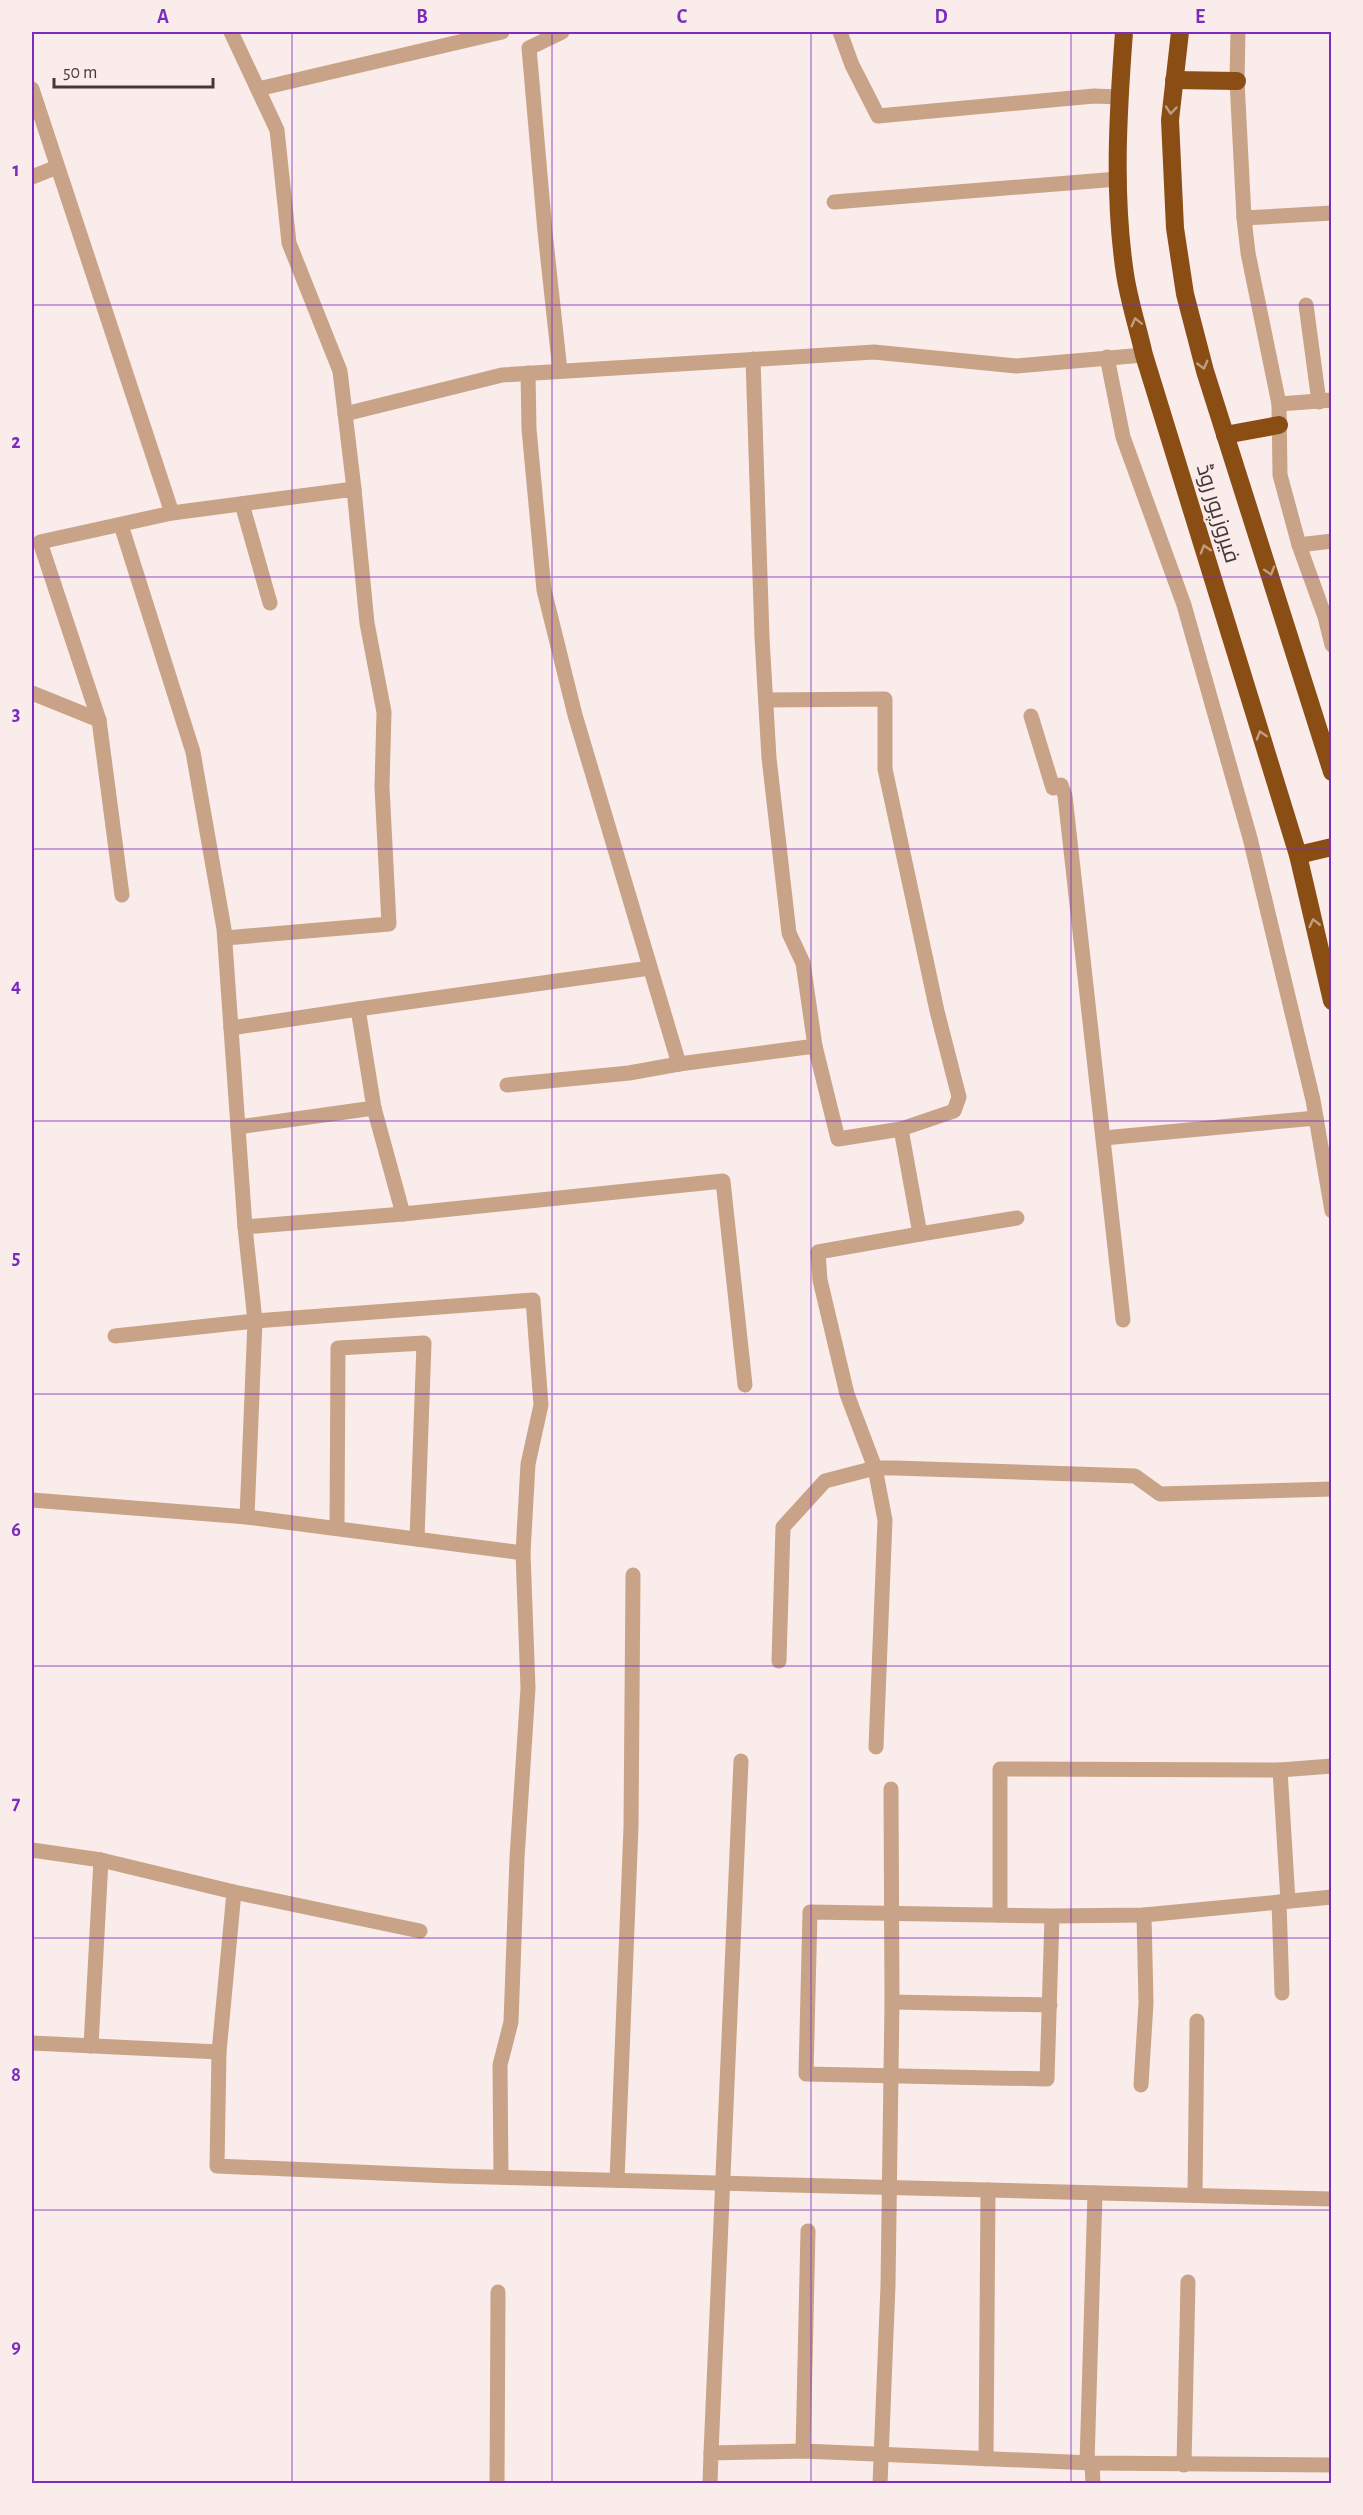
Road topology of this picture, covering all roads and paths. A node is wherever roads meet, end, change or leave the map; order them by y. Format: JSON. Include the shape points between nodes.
{"nodes":[{"id":1,"x":231,"y":32,"type":"edge"},
{"id":2,"x":502,"y":32,"type":"edge"},
{"id":3,"x":562,"y":32,"type":"edge"},
{"id":4,"x":840,"y":32,"type":"edge"},
{"id":5,"x":1124,"y":32,"type":"edge"},
{"id":6,"x":1180,"y":32,"type":"edge"},
{"id":7,"x":1238,"y":32,"type":"edge"},
{"id":8,"x":1174,"y":80,"type":"junction"},
{"id":9,"x":1237,"y":81,"type":"junction"},
{"id":10,"x":32,"y":89,"type":"edge"},
{"id":11,"x":258,"y":89,"type":"junction"},
{"id":12,"x":1119,"y":97,"type":"junction"},
{"id":13,"x":57,"y":166,"type":"junction"},
{"id":14,"x":32,"y":177,"type":"edge"},
{"id":15,"x":1118,"y":179,"type":"junction"},
{"id":16,"x":834,"y":202,"type":"dead end"},
{"id":17,"x":1332,"y":213,"type":"edge"},
{"id":18,"x":1244,"y":218,"type":"junction"},
{"id":19,"x":1306,"y":305,"type":"dead end"},
{"id":20,"x":1144,"y":355,"type":"junction"},
{"id":21,"x":1107,"y":357,"type":"junction"},
{"id":22,"x":753,"y":359,"type":"junction"},
{"id":23,"x":560,"y":371,"type":"junction"},
{"id":24,"x":528,"y":373,"type":"junction"},
{"id":25,"x":1325,"y":401,"type":"edge"},
{"id":26,"x":1279,"y":404,"type":"junction"},
{"id":27,"x":345,"y":414,"type":"junction"},
{"id":28,"x":1279,"y":425,"type":"junction"},
{"id":29,"x":1225,"y":435,"type":"junction"},
{"id":30,"x":354,"y":489,"type":"junction"},
{"id":31,"x":242,"y":504,"type":"junction"},
{"id":32,"x":172,"y":513,"type":"junction"},
{"id":33,"x":121,"y":525,"type":"junction"},
{"id":34,"x":1332,"y":541,"type":"edge"},
{"id":35,"x":36,"y":543,"type":"edge"},
{"id":36,"x":1299,"y":545,"type":"junction"},
{"id":37,"x":270,"y":603,"type":"dead end"},
{"id":38,"x":1332,"y":645,"type":"edge"},
{"id":39,"x":32,"y":693,"type":"edge"},
{"id":40,"x":766,"y":700,"type":"junction"},
{"id":41,"x":1031,"y":716,"type":"dead end"},
{"id":42,"x":99,"y":720,"type":"junction"},
{"id":43,"x":1332,"y":772,"type":"edge"},
{"id":44,"x":1332,"y":847,"type":"edge"},
{"id":45,"x":1298,"y":855,"type":"junction"},
{"id":46,"x":122,"y":895,"type":"dead end"},
{"id":47,"x":225,"y":938,"type":"junction"},
{"id":48,"x":650,"y":969,"type":"junction"},
{"id":49,"x":1332,"y":1001,"type":"edge"},
{"id":50,"x":358,"y":1009,"type":"junction"},
{"id":51,"x":231,"y":1028,"type":"junction"},
{"id":52,"x":815,"y":1046,"type":"junction"},
{"id":53,"x":679,"y":1064,"type":"junction"},
{"id":54,"x":507,"y":1085,"type":"dead end"},
{"id":55,"x":374,"y":1107,"type":"junction"},
{"id":56,"x":1316,"y":1118,"type":"junction"},
{"id":57,"x":238,"y":1127,"type":"junction"},
{"id":58,"x":901,"y":1129,"type":"junction"},
{"id":59,"x":1104,"y":1138,"type":"junction"},
{"id":60,"x":1332,"y":1211,"type":"edge"},
{"id":61,"x":404,"y":1214,"type":"junction"},
{"id":62,"x":1017,"y":1218,"type":"dead end"},
{"id":63,"x":245,"y":1227,"type":"junction"},
{"id":64,"x":920,"y":1234,"type":"junction"},
{"id":65,"x":1123,"y":1320,"type":"dead end"},
{"id":66,"x":255,"y":1321,"type":"junction"},
{"id":67,"x":115,"y":1336,"type":"dead end"},
{"id":68,"x":745,"y":1385,"type":"dead end"},
{"id":69,"x":875,"y":1468,"type":"junction"},
{"id":70,"x":1332,"y":1489,"type":"edge"},
{"id":71,"x":32,"y":1500,"type":"edge"},
{"id":72,"x":247,"y":1517,"type":"junction"},
{"id":73,"x":337,"y":1528,"type":"junction"},
{"id":74,"x":417,"y":1539,"type":"junction"},
{"id":75,"x":523,"y":1553,"type":"junction"},
{"id":76,"x":633,"y":1575,"type":"dead end"},
{"id":77,"x":778,"y":1661,"type":"dead end"},
{"id":78,"x":876,"y":1747,"type":"dead end"},
{"id":79,"x":741,"y":1761,"type":"dead end"},
{"id":80,"x":1332,"y":1766,"type":"edge"},
{"id":81,"x":1280,"y":1770,"type":"junction"},
{"id":82,"x":891,"y":1789,"type":"dead end"},
{"id":83,"x":32,"y":1850,"type":"edge"},
{"id":84,"x":101,"y":1860,"type":"junction"},
{"id":85,"x":234,"y":1892,"type":"junction"},
{"id":86,"x":1332,"y":1897,"type":"edge"},
{"id":87,"x":1284,"y":1902,"type":"junction"},
{"id":88,"x":891,"y":1912,"type":"junction"},
{"id":89,"x":1144,"y":1914,"type":"junction"},
{"id":90,"x":1000,"y":1915,"type":"junction"},
{"id":91,"x":1052,"y":1916,"type":"junction"},
{"id":92,"x":420,"y":1931,"type":"dead end"},
{"id":93,"x":1282,"y":1993,"type":"dead end"},
{"id":94,"x":892,"y":2002,"type":"junction"},
{"id":95,"x":1050,"y":2005,"type":"junction"},
{"id":96,"x":1197,"y":2021,"type":"dead end"},
{"id":97,"x":32,"y":2043,"type":"edge"},
{"id":98,"x":91,"y":2046,"type":"junction"},
{"id":99,"x":219,"y":2052,"type":"junction"},
{"id":100,"x":890,"y":2075,"type":"junction"},
{"id":101,"x":1141,"y":2085,"type":"dead end"},
{"id":102,"x":501,"y":2177,"type":"junction"},
{"id":103,"x":617,"y":2180,"type":"junction"},
{"id":104,"x":723,"y":2183,"type":"junction"},
{"id":105,"x":889,"y":2188,"type":"junction"},
{"id":106,"x":988,"y":2190,"type":"junction"},
{"id":107,"x":1095,"y":2193,"type":"junction"},
{"id":108,"x":1195,"y":2195,"type":"junction"},
{"id":109,"x":1332,"y":2199,"type":"edge"},
{"id":110,"x":808,"y":2231,"type":"dead end"},
{"id":111,"x":1188,"y":2282,"type":"dead end"},
{"id":112,"x":498,"y":2292,"type":"dead end"},
{"id":113,"x":803,"y":2451,"type":"junction"},
{"id":114,"x":711,"y":2453,"type":"junction"},
{"id":115,"x":881,"y":2455,"type":"junction"},
{"id":116,"x":986,"y":2459,"type":"junction"},
{"id":117,"x":1090,"y":2463,"type":"junction"},
{"id":118,"x":1184,"y":2465,"type":"junction"},
{"id":119,"x":1332,"y":2465,"type":"edge"},
{"id":120,"x":497,"y":2484,"type":"edge"},
{"id":121,"x":710,"y":2484,"type":"edge"},
{"id":122,"x":880,"y":2484,"type":"edge"},
{"id":123,"x":1093,"y":2484,"type":"edge"}],
"edges":[{"from":1,"to":11,"type":"street"},
{"from":2,"to":11,"type":"street"},
{"from":3,"to":23,"type":"street","via":[[528,48]]},
{"from":4,"to":12,"type":"street","via":[[878,116]]},
{"from":5,"to":12,"type":"highway","name":"فیروزپور روڈ"},
{"from":6,"to":8,"type":"highway","name":"فیروزپور روڈ"},
{"from":7,"to":9,"type":"street"},
{"from":8,"to":9,"type":"highway"},
{"from":8,"to":29,"type":"highway","name":"فیروزپور روڈ","one_way":true,"via":[[1170,120],[1175,228],[1185,294]]},
{"from":9,"to":18,"type":"street"},
{"from":10,"to":13,"type":"street"},
{"from":11,"to":27,"type":"street","via":[[277,130],[289,243],[339,371]]},
{"from":12,"to":15,"type":"highway","name":"فیروزپور روڈ"},
{"from":13,"to":14,"type":"street"},
{"from":13,"to":32,"type":"street"},
{"from":15,"to":16,"type":"street"},
{"from":20,"to":15,"type":"highway","name":"فیروزپور روڈ","one_way":true,"via":[[1125,275]]},
{"from":17,"to":18,"type":"street"},
{"from":18,"to":26,"type":"street"},
{"from":19,"to":25,"type":"street"},
{"from":20,"to":21,"type":"street"},
{"from":45,"to":20,"type":"highway","name":"فیروزپور روڈ","one_way":true},
{"from":21,"to":22,"type":"street","via":[[1016,366],[874,352]]},
{"from":21,"to":56,"type":"street","via":[[1123,437],[1184,605],[1250,838]]},
{"from":22,"to":23,"type":"street"},
{"from":22,"to":40,"type":"street"},
{"from":23,"to":24,"type":"street"},
{"from":24,"to":27,"type":"street","via":[[502,375]]},
{"from":24,"to":48,"type":"street","via":[[528,429],[544,590],[575,715]]},
{"from":25,"to":26,"type":"street"},
{"from":26,"to":28,"type":"street"},
{"from":27,"to":30,"type":"street"},
{"from":28,"to":29,"type":"highway"},
{"from":28,"to":36,"type":"street","via":[[1280,475]]},
{"from":29,"to":43,"type":"highway","name":"فیروزپور روڈ","one_way":true},
{"from":30,"to":31,"type":"street"},
{"from":30,"to":47,"type":"street","via":[[367,622],[384,712],[382,787],[389,924]]},
{"from":31,"to":32,"type":"street"},
{"from":31,"to":37,"type":"street"},
{"from":32,"to":33,"type":"street"},
{"from":33,"to":35,"type":"street"},
{"from":33,"to":47,"type":"street","via":[[193,752]]},
{"from":34,"to":36,"type":"street"},
{"from":35,"to":42,"type":"street"},
{"from":36,"to":38,"type":"street"},
{"from":39,"to":42,"type":"street"},
{"from":40,"to":52,"type":"street","via":[[789,933],[803,963]]},
{"from":40,"to":58,"type":"street","via":[[885,699],[885,769],[959,1097],[954,1111]]},
{"from":41,"to":59,"type":"street","via":[[1053,788],[1061,785],[1065,796]]},
{"from":42,"to":46,"type":"street"},
{"from":44,"to":45,"type":"highway"},
{"from":49,"to":45,"type":"highway","name":"فیروزپور روڈ","one_way":true},
{"from":47,"to":51,"type":"street"},
{"from":48,"to":50,"type":"street"},
{"from":48,"to":53,"type":"street"},
{"from":50,"to":51,"type":"street"},
{"from":50,"to":55,"type":"street"},
{"from":51,"to":57,"type":"street"},
{"from":52,"to":53,"type":"street"},
{"from":52,"to":58,"type":"street","via":[[838,1139]]},
{"from":53,"to":54,"type":"street","via":[[629,1074]]},
{"from":55,"to":57,"type":"street"},
{"from":55,"to":61,"type":"street"},
{"from":56,"to":59,"type":"street"},
{"from":56,"to":60,"type":"street"},
{"from":57,"to":63,"type":"street"},
{"from":58,"to":64,"type":"street"},
{"from":59,"to":65,"type":"street"},
{"from":61,"to":63,"type":"street"},
{"from":61,"to":68,"type":"street","via":[[723,1181]]},
{"from":62,"to":64,"type":"street"},
{"from":63,"to":66,"type":"street"},
{"from":64,"to":69,"type":"street","via":[[818,1252],[820,1280],[847,1394]]},
{"from":66,"to":67,"type":"street"},
{"from":66,"to":72,"type":"street"},
{"from":66,"to":75,"type":"street","via":[[533,1300],[541,1406],[528,1464]]},
{"from":69,"to":70,"type":"street","via":[[1135,1476],[1160,1494]]},
{"from":69,"to":77,"type":"street","via":[[825,1481],[783,1527]]},
{"from":69,"to":78,"type":"street","via":[[885,1520]]},
{"from":71,"to":72,"type":"street"},
{"from":72,"to":73,"type":"street"},
{"from":73,"to":74,"type":"street"},
{"from":73,"to":74,"type":"street","via":[[338,1348],[424,1343]]},
{"from":74,"to":75,"type":"street"},
{"from":75,"to":102,"type":"street","via":[[528,1688],[511,2022],[500,2065]]},
{"from":76,"to":103,"type":"street","via":[[631,1827]]},
{"from":79,"to":104,"type":"street"},
{"from":80,"to":81,"type":"street"},
{"from":81,"to":87,"type":"street"},
{"from":81,"to":90,"type":"street","via":[[999,1769]]},
{"from":82,"to":88,"type":"street"},
{"from":83,"to":84,"type":"street"},
{"from":84,"to":85,"type":"street"},
{"from":84,"to":98,"type":"street"},
{"from":85,"to":92,"type":"street"},
{"from":85,"to":99,"type":"street"},
{"from":86,"to":87,"type":"street"},
{"from":87,"to":89,"type":"street"},
{"from":87,"to":93,"type":"street"},
{"from":88,"to":90,"type":"street"},
{"from":88,"to":94,"type":"street"},
{"from":88,"to":100,"type":"street","via":[[810,1911],[806,2074]]},
{"from":89,"to":91,"type":"street"},
{"from":89,"to":101,"type":"street","via":[[1146,2002]]},
{"from":90,"to":91,"type":"street"},
{"from":91,"to":95,"type":"street"},
{"from":94,"to":95,"type":"street"},
{"from":94,"to":100,"type":"street"},
{"from":95,"to":100,"type":"street","via":[[1047,2079]]},
{"from":96,"to":108,"type":"street"},
{"from":97,"to":98,"type":"street"},
{"from":98,"to":99,"type":"street"},
{"from":99,"to":102,"type":"street","via":[[217,2166]]},
{"from":100,"to":105,"type":"street"},
{"from":102,"to":103,"type":"street"},
{"from":103,"to":104,"type":"street"},
{"from":104,"to":105,"type":"street"},
{"from":104,"to":114,"type":"street"},
{"from":105,"to":106,"type":"street"},
{"from":105,"to":115,"type":"street"},
{"from":106,"to":107,"type":"street"},
{"from":106,"to":116,"type":"street"},
{"from":107,"to":108,"type":"street"},
{"from":107,"to":117,"type":"street"},
{"from":108,"to":109,"type":"street"},
{"from":110,"to":113,"type":"street"},
{"from":111,"to":118,"type":"street"},
{"from":112,"to":120,"type":"street"},
{"from":113,"to":114,"type":"street"},
{"from":113,"to":115,"type":"street"},
{"from":114,"to":121,"type":"street"},
{"from":115,"to":116,"type":"street"},
{"from":115,"to":122,"type":"street"},
{"from":116,"to":117,"type":"street"},
{"from":117,"to":118,"type":"street"},
{"from":117,"to":123,"type":"street"},
{"from":118,"to":119,"type":"street"}]}
